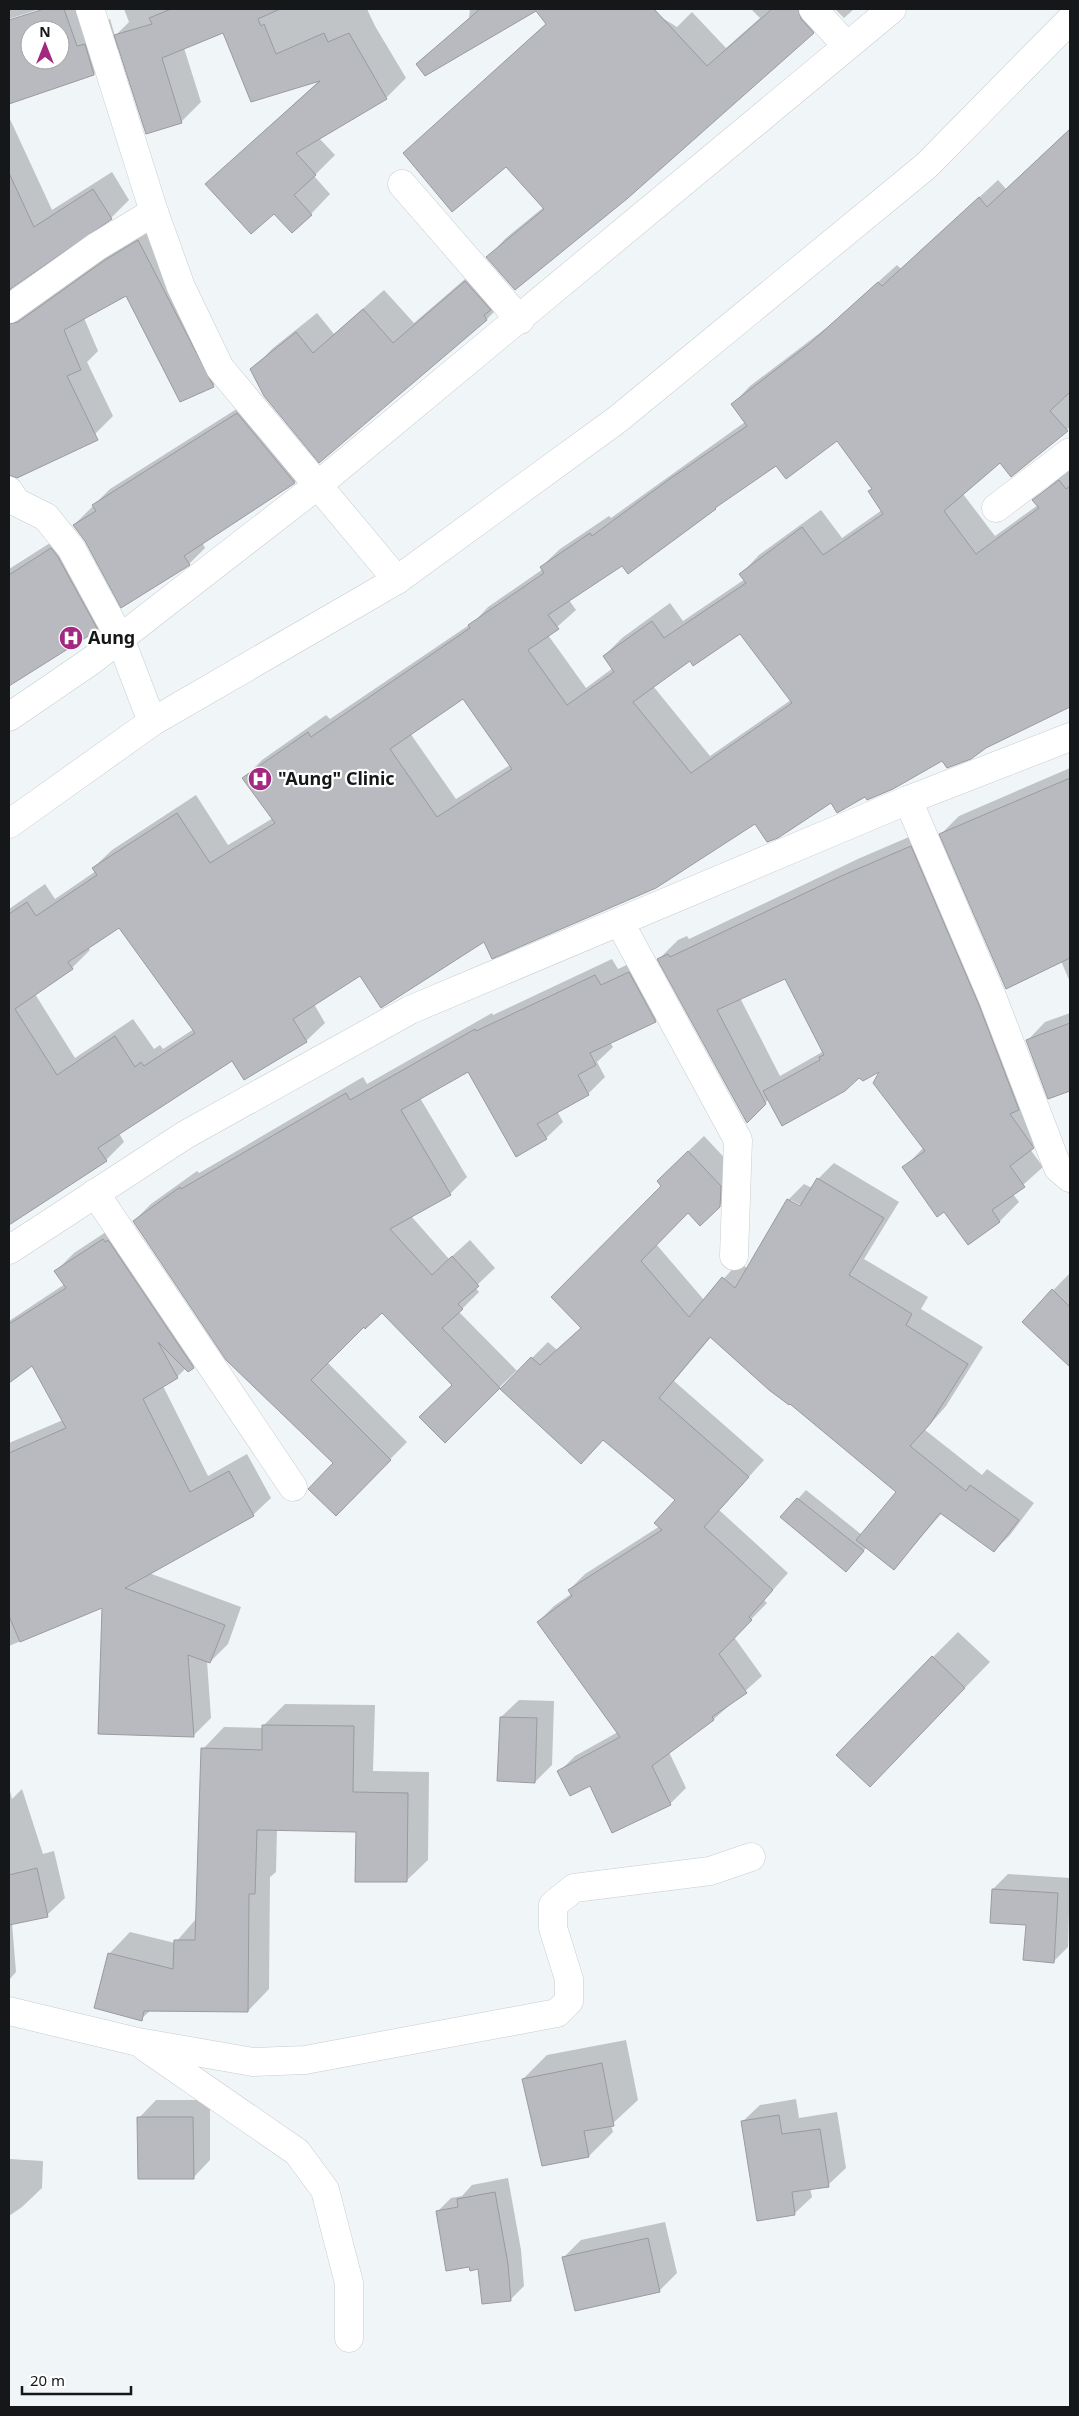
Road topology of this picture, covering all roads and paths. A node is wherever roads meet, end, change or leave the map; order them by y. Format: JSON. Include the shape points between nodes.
{"nodes":[{"id":1,"x":90,"y":9,"type":"edge"},
{"id":2,"x":813,"y":9,"type":"edge"},
{"id":3,"x":892,"y":9,"type":"edge"},
{"id":4,"x":1070,"y":20,"type":"edge"},
{"id":5,"x":847,"y":46,"type":"junction"},
{"id":6,"x":402,"y":184,"type":"dead end"},
{"id":7,"x":154,"y":212,"type":"junction"},
{"id":8,"x":9,"y":309,"type":"edge"},
{"id":9,"x":520,"y":320,"type":"junction"},
{"id":10,"x":1070,"y":452,"type":"edge"},
{"id":11,"x":318,"y":485,"type":"junction"},
{"id":12,"x":9,"y":491,"type":"edge"},
{"id":13,"x":996,"y":508,"type":"dead end"},
{"id":14,"x":397,"y":580,"type":"junction"},
{"id":15,"x":120,"y":638,"type":"junction"},
{"id":16,"x":9,"y":717,"type":"edge"},
{"id":17,"x":152,"y":722,"type":"junction"},
{"id":18,"x":1070,"y":737,"type":"edge"},
{"id":19,"x":908,"y":800,"type":"junction"},
{"id":20,"x":9,"y":824,"type":"edge"},
{"id":21,"x":620,"y":923,"type":"junction"},
{"id":22,"x":1070,"y":1178,"type":"edge"},
{"id":23,"x":94,"y":1193,"type":"junction"},
{"id":24,"x":9,"y":1250,"type":"edge"},
{"id":25,"x":734,"y":1256,"type":"dead end"},
{"id":26,"x":293,"y":1487,"type":"dead end"},
{"id":27,"x":751,"y":1857,"type":"dead end"},
{"id":28,"x":9,"y":2011,"type":"edge"},
{"id":29,"x":138,"y":2042,"type":"junction"},
{"id":30,"x":349,"y":2338,"type":"dead end"}],
"edges":[{"from":1,"to":7,"type":"street"},
{"from":2,"to":5,"type":"street"},
{"from":3,"to":5,"type":"street"},
{"from":4,"to":14,"type":"street","via":[[926,166],[618,420]]},
{"from":5,"to":9,"type":"street"},
{"from":6,"to":9,"type":"street"},
{"from":7,"to":8,"type":"street","via":[[96,247]]},
{"from":7,"to":11,"type":"street","via":[[181,287],[220,368]]},
{"from":9,"to":11,"type":"street"},
{"from":10,"to":13,"type":"street"},
{"from":11,"to":14,"type":"street"},
{"from":11,"to":15,"type":"street"},
{"from":12,"to":15,"type":"street","via":[[16,502],[46,517],[71,548]]},
{"from":14,"to":17,"type":"street"},
{"from":15,"to":16,"type":"street"},
{"from":15,"to":17,"type":"street"},
{"from":17,"to":20,"type":"street"},
{"from":18,"to":19,"type":"street"},
{"from":19,"to":21,"type":"street"},
{"from":19,"to":22,"type":"street","via":[[993,999],[1058,1168]]},
{"from":21,"to":23,"type":"street","via":[[410,1010],[185,1135]]},
{"from":21,"to":25,"type":"street","via":[[738,1140]]},
{"from":23,"to":24,"type":"street"},
{"from":23,"to":26,"type":"street"},
{"from":27,"to":29,"type":"street","via":[[710,1871],[574,1888],[553,1905],[553,1928],[569,1980],[569,2001],[558,2013],[305,2060],[253,2062]]},
{"from":28,"to":29,"type":"street"},
{"from":29,"to":30,"type":"street","via":[[297,2152],[326,2190],[349,2283]]}]}
